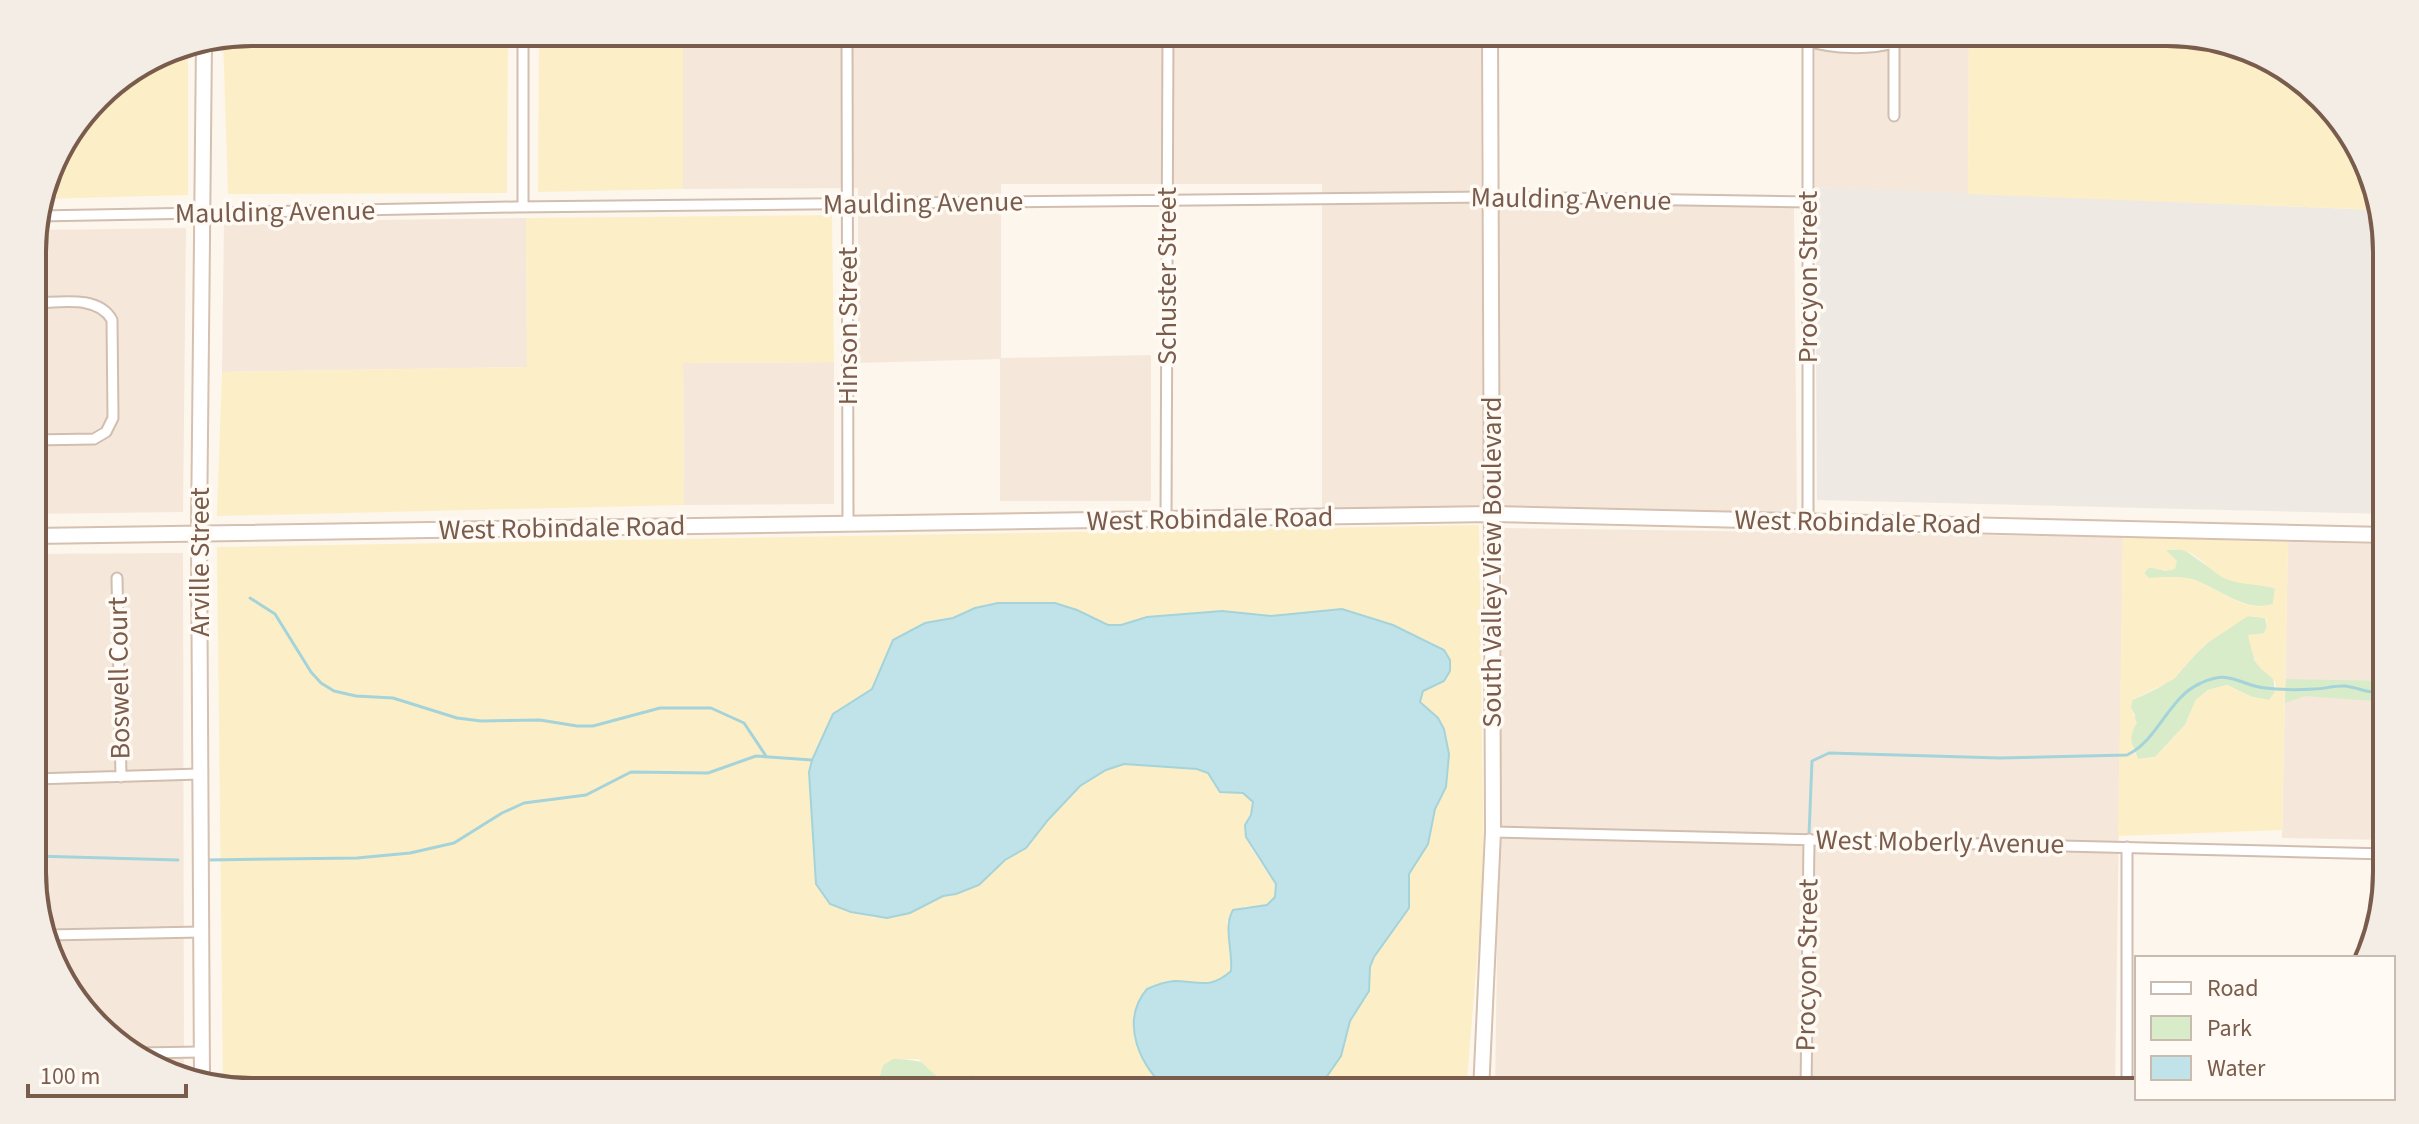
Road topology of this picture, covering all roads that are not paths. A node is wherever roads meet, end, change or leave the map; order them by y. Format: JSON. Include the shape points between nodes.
{"nodes":[{"id":1,"x":523,"y":46,"type":"edge"},
{"id":2,"x":847,"y":46,"type":"edge"},
{"id":3,"x":1168,"y":46,"type":"edge"},
{"id":4,"x":1490,"y":46,"type":"edge"},
{"id":5,"x":1808,"y":46,"type":"edge"},
{"id":6,"x":1894,"y":46,"type":"edge"},
{"id":7,"x":204,"y":52,"type":"edge"},
{"id":8,"x":1894,"y":116,"type":"dead end"},
{"id":9,"x":1490,"y":197,"type":"junction"},
{"id":10,"x":1166,"y":200,"type":"junction"},
{"id":11,"x":1808,"y":202,"type":"junction"},
{"id":12,"x":847,"y":204,"type":"junction"},
{"id":13,"x":523,"y":207,"type":"junction"},
{"id":14,"x":203,"y":214,"type":"junction"},
{"id":15,"x":50,"y":216,"type":"edge"},
{"id":16,"x":46,"y":303,"type":"edge"},
{"id":17,"x":46,"y":441,"type":"edge"},
{"id":18,"x":1493,"y":514,"type":"junction"},
{"id":19,"x":1166,"y":519,"type":"junction"},
{"id":20,"x":1808,"y":522,"type":"junction"},
{"id":21,"x":848,"y":524,"type":"junction"},
{"id":22,"x":199,"y":532,"type":"junction"},
{"id":23,"x":46,"y":534,"type":"edge"},
{"id":24,"x":2373,"y":535,"type":"edge"},
{"id":25,"x":117,"y":578,"type":"dead end"},
{"id":26,"x":200,"y":774,"type":"junction"},
{"id":27,"x":121,"y":777,"type":"junction"},
{"id":28,"x":46,"y":779,"type":"edge"},
{"id":29,"x":1493,"y":832,"type":"junction"},
{"id":30,"x":1809,"y":839,"type":"junction"},
{"id":31,"x":2127,"y":847,"type":"junction"},
{"id":32,"x":2373,"y":854,"type":"edge"},
{"id":33,"x":201,"y":932,"type":"junction"},
{"id":34,"x":56,"y":935,"type":"edge"},
{"id":35,"x":201,"y":1052,"type":"junction"},
{"id":36,"x":154,"y":1053,"type":"edge"},
{"id":37,"x":202,"y":1071,"type":"edge"},
{"id":38,"x":1482,"y":1078,"type":"edge"},
{"id":39,"x":1806,"y":1078,"type":"edge"},
{"id":40,"x":2127,"y":1078,"type":"edge"}],
"edges":[{"from":1,"to":13,"type":"street"},
{"from":2,"to":12,"type":"street","name":"Hinson Street"},
{"from":3,"to":10,"type":"street","name":"Schuster Street"},
{"from":4,"to":9,"type":"street","name":"South Valley View Boulevard"},
{"from":5,"to":11,"type":"street","name":"Procyon Street"},
{"from":6,"to":8,"type":"street"},
{"from":7,"to":14,"type":"street","name":"Arville Street"},
{"from":9,"to":10,"type":"street","name":"Maulding Avenue"},
{"from":9,"to":11,"type":"street","name":"Maulding Avenue"},
{"from":9,"to":18,"type":"street","name":"South Valley View Boulevard"},
{"from":10,"to":12,"type":"street","name":"Maulding Avenue"},
{"from":10,"to":19,"type":"street","name":"Schuster Street"},
{"from":11,"to":20,"type":"street","name":"Procyon Street"},
{"from":12,"to":13,"type":"street","name":"Maulding Avenue"},
{"from":12,"to":21,"type":"street","name":"Hinson Street"},
{"from":13,"to":14,"type":"street","name":"Maulding Avenue"},
{"from":14,"to":15,"type":"street","name":"Maulding Avenue"},
{"from":14,"to":22,"type":"street","name":"Arville Street"},
{"from":16,"to":17,"type":"street","via":[[94,303],[107,311],[112,320],[113,418],[106,432],[94,439]]},
{"from":18,"to":19,"type":"street","name":"West Robindale Road"},
{"from":18,"to":20,"type":"street","name":"West Robindale Road"},
{"from":18,"to":29,"type":"street","name":"South Valley View Boulevard"},
{"from":19,"to":21,"type":"street","name":"West Robindale Road"},
{"from":20,"to":24,"type":"street","name":"West Robindale Road"},
{"from":21,"to":22,"type":"street","name":"West Robindale Road"},
{"from":22,"to":23,"type":"street","name":"West Robindale Road"},
{"from":22,"to":26,"type":"street","name":"Arville Street"},
{"from":25,"to":27,"type":"street","name":"Boswell Court"},
{"from":26,"to":27,"type":"street"},
{"from":26,"to":33,"type":"street","name":"Arville Street"},
{"from":27,"to":28,"type":"street"},
{"from":29,"to":30,"type":"street","name":"West Moberly Avenue"},
{"from":29,"to":38,"type":"street","name":"South Valley View Boulevard"},
{"from":30,"to":31,"type":"street","name":"West Moberly Avenue"},
{"from":30,"to":39,"type":"street","name":"Procyon Street"},
{"from":31,"to":32,"type":"street","name":"West Moberly Avenue"},
{"from":31,"to":40,"type":"street"},
{"from":33,"to":34,"type":"street"},
{"from":33,"to":35,"type":"street","name":"Arville Street"},
{"from":35,"to":36,"type":"street"},
{"from":35,"to":37,"type":"street","name":"Arville Street"}]}
